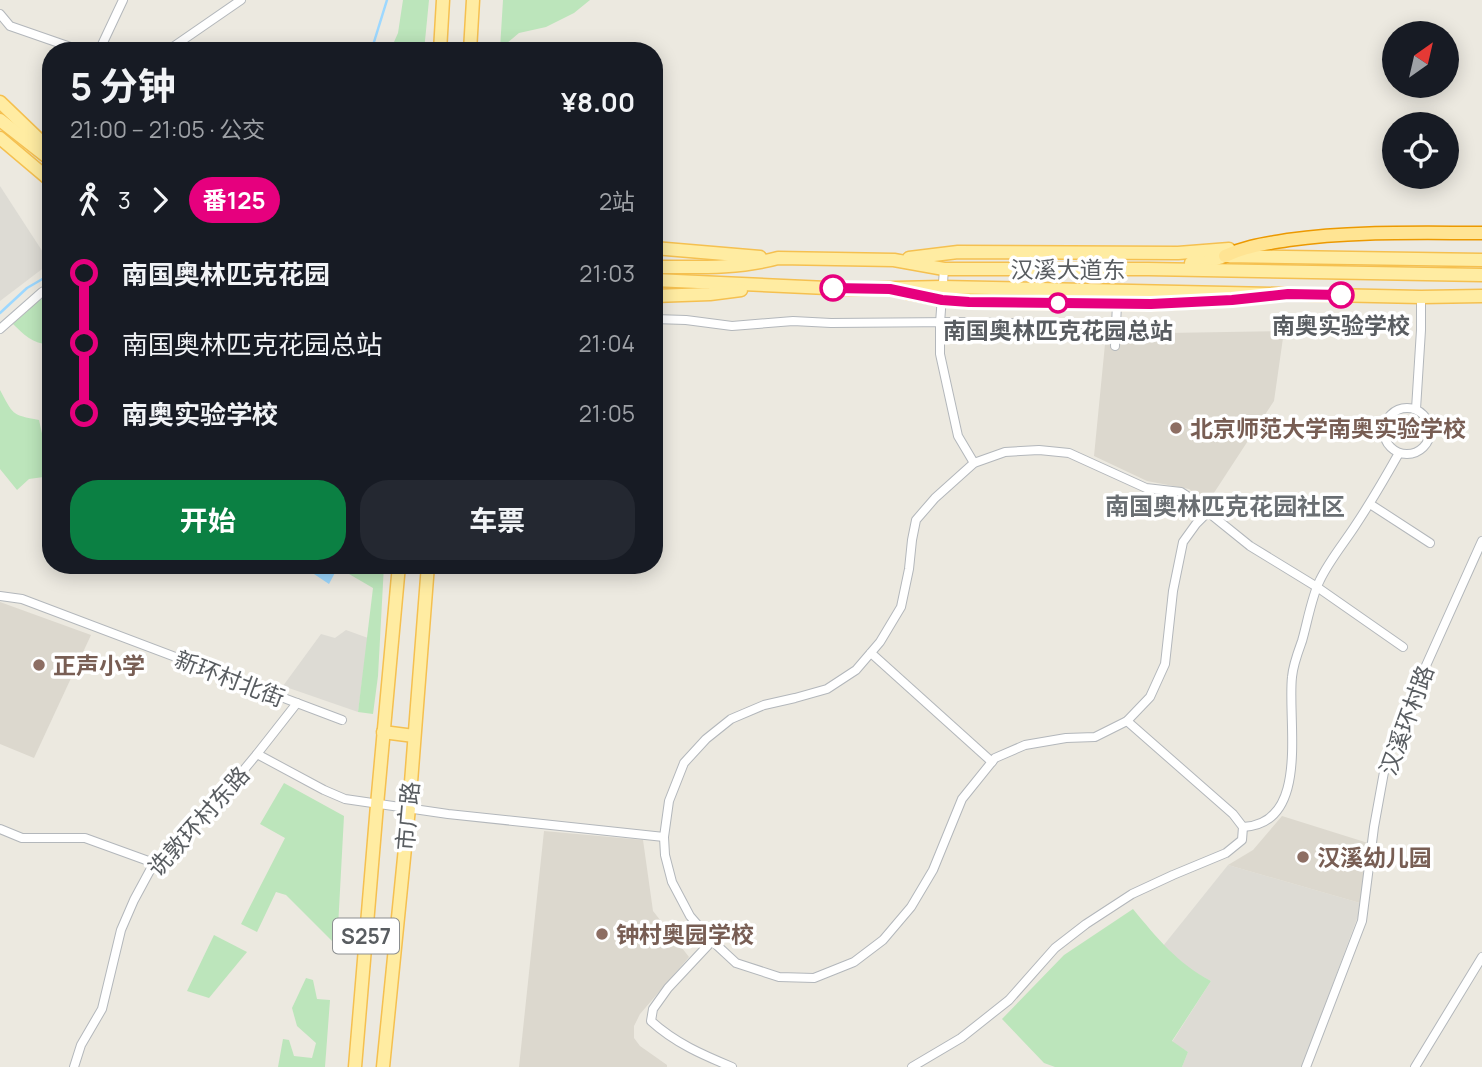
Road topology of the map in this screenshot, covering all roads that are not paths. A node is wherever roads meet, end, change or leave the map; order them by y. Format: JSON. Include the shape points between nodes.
{"nodes":[{"id":1,"x":123,"y":0,"type":"edge"},
{"id":2,"x":241,"y":0,"type":"edge"},
{"id":3,"x":443,"y":0,"type":"edge"},
{"id":4,"x":473,"y":0,"type":"edge"},
{"id":5,"x":0,"y":14,"type":"edge"},
{"id":6,"x":56,"y":42,"type":"edge"},
{"id":7,"x":103,"y":42,"type":"edge"},
{"id":8,"x":180,"y":42,"type":"edge"},
{"id":9,"x":441,"y":42,"type":"edge"},
{"id":10,"x":471,"y":42,"type":"edge"},
{"id":11,"x":0,"y":102,"type":"edge"},
{"id":12,"x":0,"y":120,"type":"edge"},
{"id":13,"x":0,"y":138,"type":"edge"},
{"id":14,"x":42,"y":142,"type":"edge"},
{"id":15,"x":0,"y":150,"type":"edge"},
{"id":16,"x":42,"y":153,"type":"edge"},
{"id":17,"x":42,"y":174,"type":"edge"},
{"id":18,"x":42,"y":178,"type":"edge"},
{"id":19,"x":1482,"y":233,"type":"edge"},
{"id":20,"x":1250,"y":246,"type":"junction"},
{"id":21,"x":663,"y":249,"type":"edge"},
{"id":22,"x":1225,"y":256,"type":"junction"},
{"id":23,"x":778,"y":258,"type":"junction"},
{"id":24,"x":894,"y":260,"type":"junction"},
{"id":25,"x":1482,"y":260,"type":"edge"},
{"id":26,"x":663,"y":267,"type":"edge"},
{"id":27,"x":944,"y":269,"type":"junction"},
{"id":28,"x":1107,"y":269,"type":"junction"},
{"id":29,"x":1019,"y":270,"type":"junction"},
{"id":30,"x":1482,"y":275,"type":"edge"},
{"id":31,"x":663,"y":280,"type":"edge"},
{"id":32,"x":770,"y":285,"type":"junction"},
{"id":33,"x":1019,"y":289,"type":"junction"},
{"id":34,"x":42,"y":292,"type":"edge"},
{"id":35,"x":942,"y":294,"type":"junction"},
{"id":36,"x":1288,"y":294,"type":"junction"},
{"id":37,"x":663,"y":296,"type":"edge"},
{"id":38,"x":1482,"y":296,"type":"edge"},
{"id":39,"x":1421,"y":297,"type":"junction"},
{"id":40,"x":1117,"y":304,"type":"junction"},
{"id":41,"x":663,"y":319,"type":"edge"},
{"id":42,"x":940,"y":323,"type":"junction"},
{"id":43,"x":1116,"y":325,"type":"junction"},
{"id":44,"x":0,"y":329,"type":"edge"},
{"id":45,"x":1115,"y":346,"type":"dead end"},
{"id":46,"x":1416,"y":409,"type":"junction"},
{"id":47,"x":1399,"y":453,"type":"junction"},
{"id":48,"x":974,"y":463,"type":"junction"},
{"id":49,"x":1370,"y":504,"type":"junction"},
{"id":50,"x":1208,"y":512,"type":"junction"},
{"id":51,"x":1482,"y":541,"type":"edge"},
{"id":52,"x":1430,"y":542,"type":"dead end"},
{"id":53,"x":398,"y":574,"type":"edge"},
{"id":54,"x":427,"y":574,"type":"edge"},
{"id":55,"x":1317,"y":587,"type":"junction"},
{"id":56,"x":0,"y":596,"type":"edge"},
{"id":57,"x":1403,"y":647,"type":"dead end"},
{"id":58,"x":871,"y":653,"type":"junction"},
{"id":59,"x":297,"y":703,"type":"junction"},
{"id":60,"x":342,"y":720,"type":"dead end"},
{"id":61,"x":1126,"y":721,"type":"junction"},
{"id":62,"x":383,"y":733,"type":"junction"},
{"id":63,"x":414,"y":736,"type":"junction"},
{"id":64,"x":257,"y":754,"type":"junction"},
{"id":65,"x":992,"y":762,"type":"junction"},
{"id":66,"x":377,"y":805,"type":"junction"},
{"id":67,"x":409,"y":808,"type":"junction"},
{"id":68,"x":1243,"y":827,"type":"junction"},
{"id":69,"x":0,"y":829,"type":"edge"},
{"id":70,"x":664,"y":837,"type":"junction"},
{"id":71,"x":154,"y":863,"type":"junction"},
{"id":72,"x":712,"y":941,"type":"junction"},
{"id":73,"x":1482,"y":957,"type":"edge"},
{"id":74,"x":74,"y":1067,"type":"edge"},
{"id":75,"x":355,"y":1067,"type":"edge"},
{"id":76,"x":383,"y":1067,"type":"edge"},
{"id":77,"x":732,"y":1067,"type":"edge"},
{"id":78,"x":912,"y":1067,"type":"edge"},
{"id":79,"x":1306,"y":1067,"type":"edge"},
{"id":80,"x":1415,"y":1067,"type":"edge"}],
"edges":[{"from":1,"to":7,"type":"street"},
{"from":2,"to":8,"type":"street"},
{"from":3,"to":9,"type":"main road"},
{"from":4,"to":10,"type":"main road"},
{"from":5,"to":6,"type":"street","via":[[9,26]]},
{"from":11,"to":14,"type":"main road"},
{"from":12,"to":16,"type":"main road"},
{"from":13,"to":17,"type":"main road"},
{"from":15,"to":18,"type":"main road"},
{"from":19,"to":20,"type":"highway","via":[[1351,233]]},
{"from":20,"to":22,"type":"highway"},
{"from":20,"to":24,"type":"main road","via":[[1178,253],[958,252]]},
{"from":21,"to":23,"type":"main road"},
{"from":22,"to":25,"type":"main road"},
{"from":22,"to":28,"type":"main road","via":[[1206,262]]},
{"from":23,"to":24,"type":"main road","name":"汉溪大道东"},
{"from":23,"to":26,"type":"main road","name":"汉溪大道东","via":[[724,267]]},
{"from":24,"to":27,"type":"main road","name":"汉溪大道东"},
{"from":27,"to":29,"type":"main road","name":"汉溪大道东"},
{"from":27,"to":35,"type":"street"},
{"from":28,"to":29,"type":"main road","name":"汉溪大道东"},
{"from":28,"to":30,"type":"main road","name":"汉溪大道东"},
{"from":29,"to":33,"type":"main road"},
{"from":31,"to":32,"type":"main road"},
{"from":32,"to":35,"type":"main road"},
{"from":32,"to":37,"type":"main road","via":[[710,295]]},
{"from":33,"to":35,"type":"main road","name":"汉溪大道东"},
{"from":33,"to":36,"type":"main road","name":"汉溪大道东"},
{"from":34,"to":44,"type":"street"},
{"from":35,"to":40,"type":"main road","via":[[969,302]]},
{"from":35,"to":42,"type":"street"},
{"from":36,"to":39,"type":"main road","name":"汉溪大道东"},
{"from":36,"to":40,"type":"main road","via":[[1179,304]]},
{"from":38,"to":39,"type":"main road","name":"汉溪大道东"},
{"from":39,"to":46,"type":"street"},
{"from":40,"to":43,"type":"street"},
{"from":41,"to":42,"type":"street","via":[[733,327],[793,321]]},
{"from":42,"to":43,"type":"street"},
{"from":42,"to":48,"type":"street","via":[[940,354],[958,436]]},
{"from":43,"to":45,"type":"street"},
{"from":46,"to":47,"type":"street","via":[[1430,426],[1428,441],[1417,451]]},
{"from":46,"to":47,"type":"street","via":[[1394,412],[1386,424],[1386,438]]},
{"from":47,"to":49,"type":"street"},
{"from":48,"to":50,"type":"street","via":[[1005,452],[1069,453],[1146,488],[1181,492]]},
{"from":48,"to":58,"type":"street","via":[[916,520],[901,607]]},
{"from":49,"to":52,"type":"street"},
{"from":49,"to":55,"type":"street"},
{"from":50,"to":55,"type":"street","via":[[1250,546]]},
{"from":50,"to":61,"type":"street","via":[[1183,542],[1165,664],[1150,696]]},
{"from":51,"to":79,"type":"street","name":"汉溪环村路","via":[[1386,761],[1362,921]]},
{"from":53,"to":62,"type":"main road","name":"市广路","number":"S257"},
{"from":54,"to":63,"type":"main road","name":"市广路","number":"S257"},
{"from":55,"to":57,"type":"street"},
{"from":55,"to":68,"type":"street","via":[[1292,676],[1289,786],[1274,814]]},
{"from":56,"to":59,"type":"street","name":"新环村北街","via":[[22,600]]},
{"from":58,"to":65,"type":"street"},
{"from":58,"to":70,"type":"street","via":[[856,670],[827,689],[764,705],[731,719],[706,739],[684,763],[669,801]]},
{"from":59,"to":60,"type":"street","name":"新环村北街"},
{"from":59,"to":64,"type":"street","name":"诜敦环村东路"},
{"from":61,"to":65,"type":"street","via":[[1095,737],[1025,745]]},
{"from":61,"to":68,"type":"street"},
{"from":62,"to":63,"type":"main road"},
{"from":62,"to":66,"type":"main road","name":"市广路","number":"S257"},
{"from":63,"to":67,"type":"main road","name":"市广路","number":"S257"},
{"from":64,"to":66,"type":"street","via":[[345,799]]},
{"from":64,"to":71,"type":"street","name":"诜敦环村东路","via":[[203,818]]},
{"from":65,"to":72,"type":"street","via":[[962,799],[933,870],[911,907],[883,940],[854,962],[814,978],[779,977],[736,963]]},
{"from":66,"to":67,"type":"street"},
{"from":66,"to":75,"type":"main road","name":"市广路","number":"S257"},
{"from":67,"to":70,"type":"street"},
{"from":67,"to":76,"type":"main road","name":"市广路","number":"S257"},
{"from":68,"to":78,"type":"street","via":[[1242,840],[1226,853],[1132,894],[1086,924],[1055,948],[1009,1000],[961,1038]]},
{"from":69,"to":71,"type":"street","via":[[22,838],[85,838]]},
{"from":70,"to":72,"type":"street","via":[[672,882],[690,916]]},
{"from":71,"to":74,"type":"street","name":"诜敦环村东路","via":[[121,930],[102,1009]]},
{"from":72,"to":77,"type":"street","via":[[668,988],[653,1009],[651,1021],[698,1054]]},
{"from":73,"to":80,"type":"street"}]}
